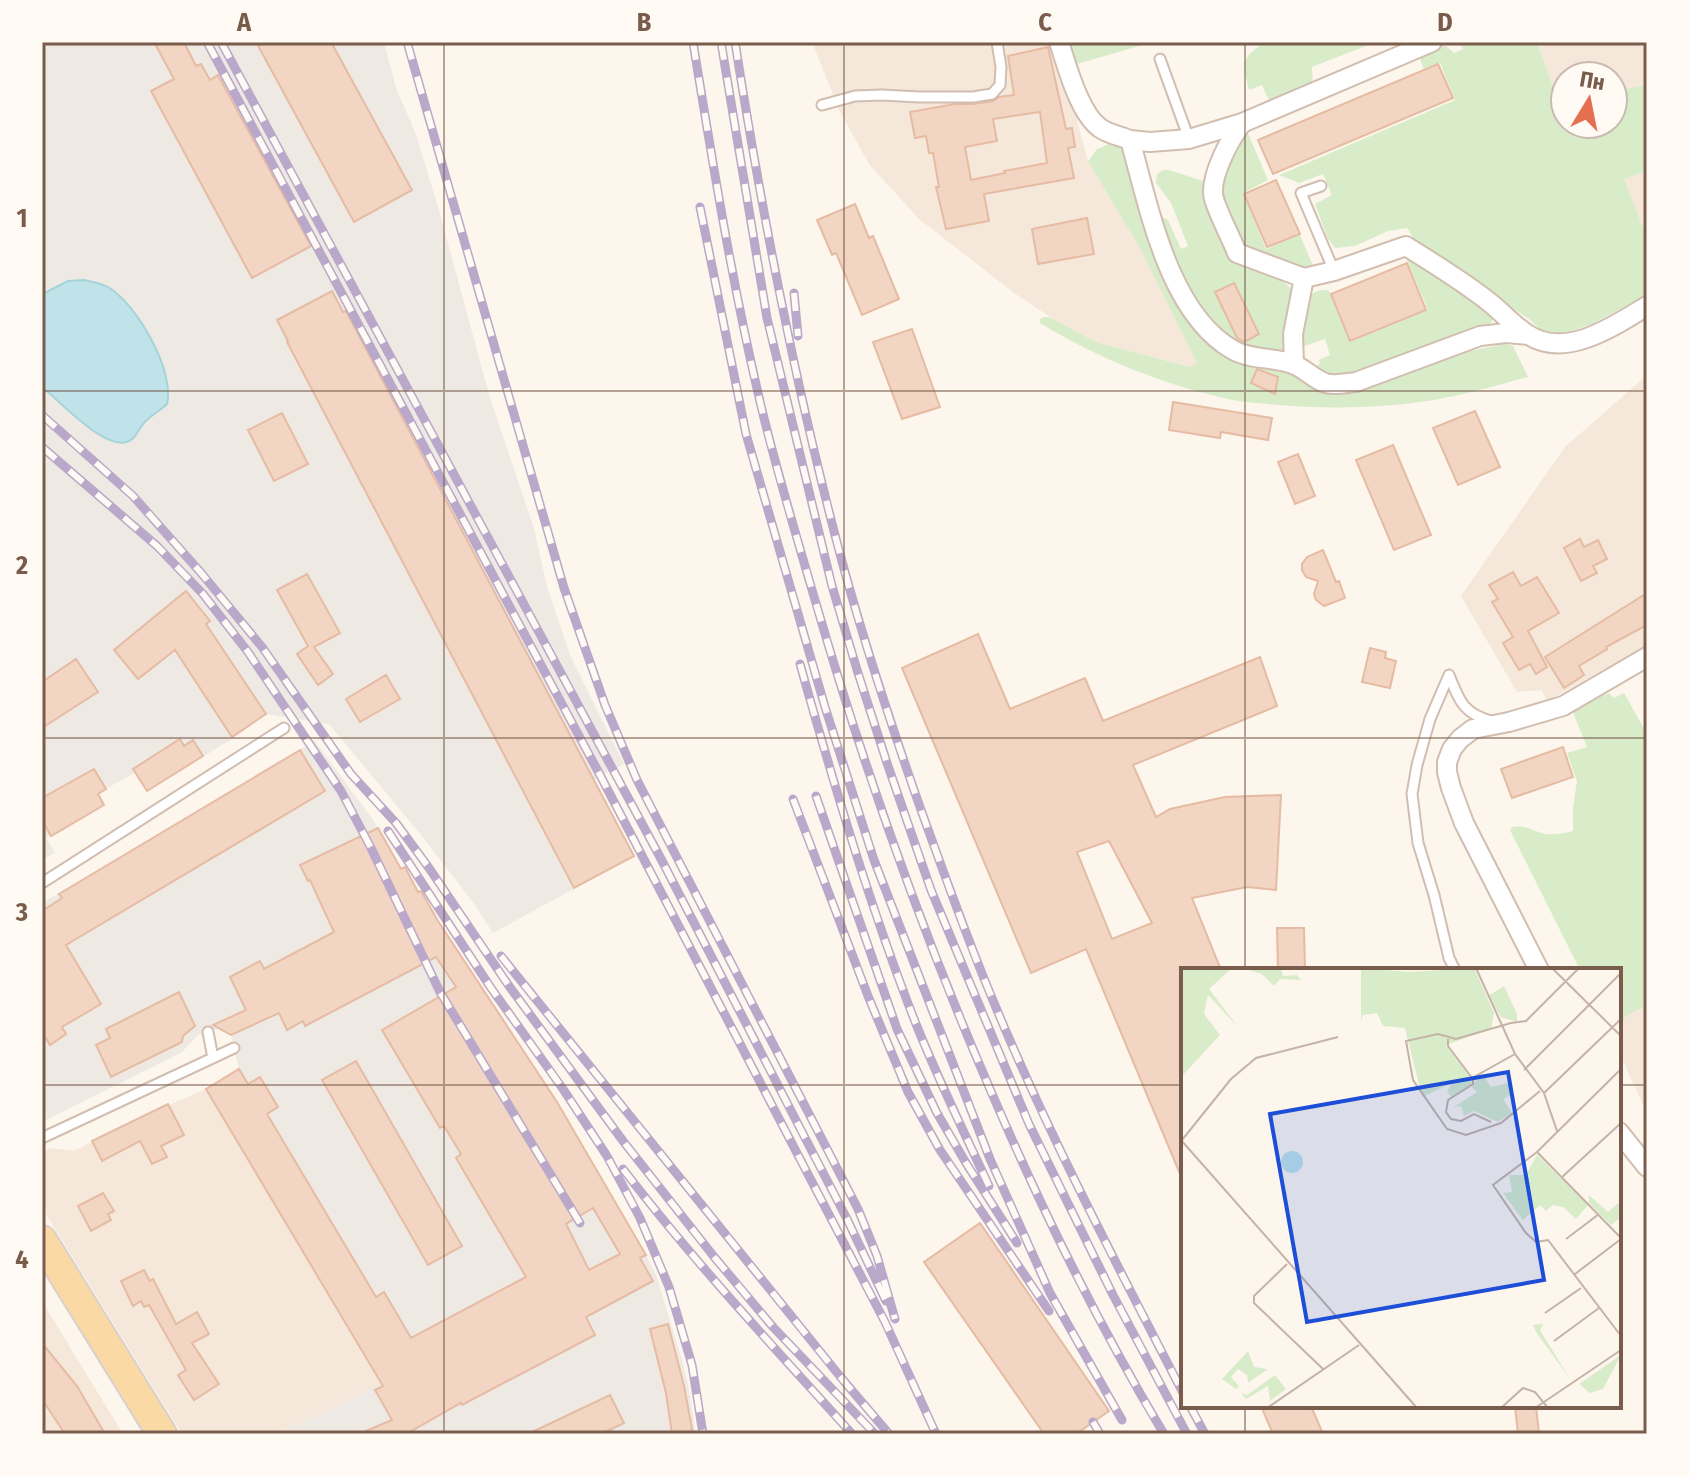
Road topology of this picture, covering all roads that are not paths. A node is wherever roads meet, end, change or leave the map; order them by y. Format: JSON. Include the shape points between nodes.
{"nodes":[{"id":1,"x":997,"y":42,"type":"edge"},
{"id":2,"x":1059,"y":42,"type":"edge"},
{"id":3,"x":1432,"y":42,"type":"edge"},
{"id":4,"x":1160,"y":59,"type":"dead end"},
{"id":5,"x":822,"y":105,"type":"dead end"},
{"id":6,"x":1242,"y":123,"type":"junction"},
{"id":7,"x":1189,"y":139,"type":"junction"},
{"id":8,"x":1130,"y":140,"type":"junction"},
{"id":9,"x":1321,"y":186,"type":"dead end"},
{"id":10,"x":1334,"y":271,"type":"junction"},
{"id":11,"x":1304,"y":278,"type":"junction"},
{"id":12,"x":1647,"y":306,"type":"edge"},
{"id":13,"x":1528,"y":335,"type":"junction"},
{"id":14,"x":1294,"y":365,"type":"junction"},
{"id":15,"x":1647,"y":657,"type":"edge"},
{"id":16,"x":1509,"y":722,"type":"junction"},
{"id":17,"x":284,"y":728,"type":"dead end"},
{"id":18,"x":42,"y":883,"type":"edge"},
{"id":19,"x":1454,"y":968,"type":"edge"},
{"id":20,"x":1538,"y":968,"type":"edge"},
{"id":21,"x":208,"y":1032,"type":"dead end"},
{"id":22,"x":234,"y":1048,"type":"dead end"},
{"id":23,"x":213,"y":1058,"type":"junction"},
{"id":24,"x":1621,"y":1134,"type":"edge"},
{"id":25,"x":42,"y":1138,"type":"edge"},
{"id":26,"x":1647,"y":1167,"type":"edge"},
{"id":27,"x":42,"y":1240,"type":"edge"},
{"id":28,"x":42,"y":1275,"type":"edge"},
{"id":29,"x":141,"y":1434,"type":"edge"},
{"id":30,"x":162,"y":1434,"type":"edge"}],
"edges":[{"from":1,"to":5,"type":"lane","via":[[1000,85],[992,94],[855,96]]},
{"from":2,"to":8,"type":"street","via":[[1090,117],[1100,128]]},
{"from":3,"to":6,"type":"street"},
{"from":4,"to":7,"type":"lane"},
{"from":6,"to":7,"type":"street"},
{"from":6,"to":11,"type":"street","via":[[1225,154],[1213,197],[1237,253]]},
{"from":7,"to":8,"type":"street"},
{"from":8,"to":14,"type":"street","via":[[1164,258],[1197,317],[1236,352]]},
{"from":9,"to":10,"type":"lane","via":[[1301,193]]},
{"from":10,"to":11,"type":"street"},
{"from":10,"to":13,"type":"street","via":[[1406,246],[1478,293]]},
{"from":11,"to":14,"type":"street","via":[[1293,334]]},
{"from":12,"to":13,"type":"street","via":[[1582,339],[1553,343]]},
{"from":13,"to":14,"type":"street","via":[[1480,336],[1356,382],[1324,382]]},
{"from":15,"to":16,"type":"street","via":[[1563,706]]},
{"from":16,"to":19,"type":"lane","via":[[1474,716],[1449,675],[1417,765],[1412,794],[1418,843]]},
{"from":16,"to":20,"type":"street","via":[[1473,729],[1460,739],[1447,772],[1464,823]]},
{"from":17,"to":18,"type":"lane"},
{"from":21,"to":23,"type":"lane"},
{"from":22,"to":23,"type":"lane"},
{"from":23,"to":25,"type":"lane"},
{"from":24,"to":26,"type":"street"},
{"from":27,"to":30,"type":"main road"},
{"from":28,"to":29,"type":"main road"}]}
